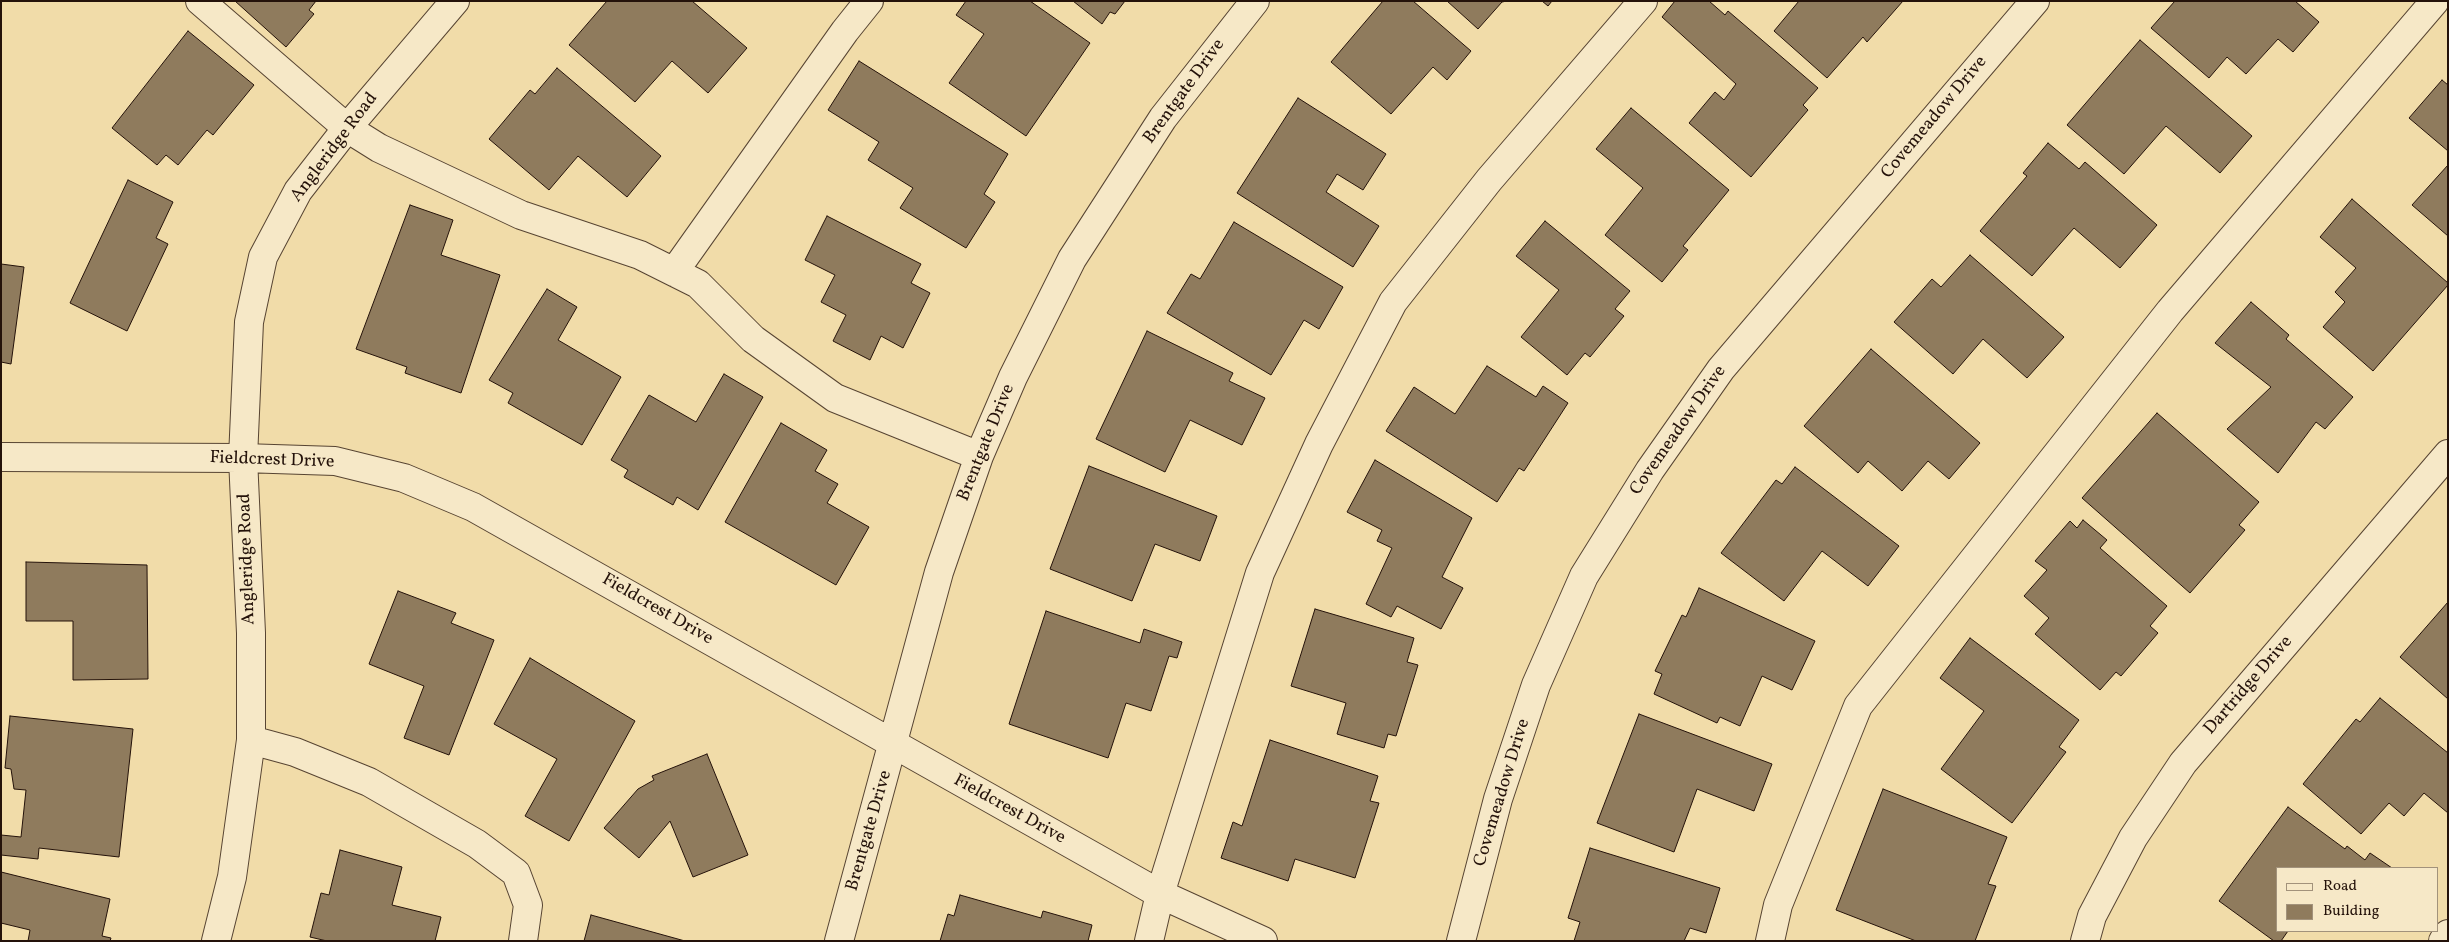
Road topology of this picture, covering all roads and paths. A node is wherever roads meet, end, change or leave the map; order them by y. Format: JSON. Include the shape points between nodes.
{"nodes":[{"id":1,"x":200,"y":1,"type":"edge"},
{"id":2,"x":455,"y":1,"type":"edge"},
{"id":3,"x":869,"y":1,"type":"edge"},
{"id":4,"x":1255,"y":1,"type":"edge"},
{"id":5,"x":1643,"y":1,"type":"edge"},
{"id":6,"x":2035,"y":1,"type":"edge"},
{"id":7,"x":2435,"y":1,"type":"edge"},
{"id":8,"x":347,"y":128,"type":"junction"},
{"id":9,"x":674,"y":272,"type":"junction"},
{"id":10,"x":2448,"y":454,"type":"edge"},
{"id":11,"x":978,"y":456,"type":"junction"},
{"id":12,"x":1,"y":457,"type":"edge"},
{"id":13,"x":243,"y":458,"type":"junction"},
{"id":14,"x":251,"y":740,"type":"junction"},
{"id":15,"x":893,"y":746,"type":"junction"},
{"id":16,"x":1160,"y":894,"type":"junction"},
{"id":17,"x":2448,"y":934,"type":"edge"},
{"id":18,"x":216,"y":941,"type":"edge"},
{"id":19,"x":523,"y":941,"type":"edge"},
{"id":20,"x":839,"y":941,"type":"edge"},
{"id":21,"x":1149,"y":941,"type":"edge"},
{"id":22,"x":1264,"y":941,"type":"edge"},
{"id":23,"x":1461,"y":941,"type":"edge"},
{"id":24,"x":1770,"y":941,"type":"edge"},
{"id":25,"x":2085,"y":941,"type":"edge"},
{"id":26,"x":2443,"y":941,"type":"edge"}],
"edges":[{"from":1,"to":8,"type":"street"},
{"from":2,"to":8,"type":"street","name":"Angleridge Road"},
{"from":3,"to":9,"type":"street"},
{"from":4,"to":11,"type":"street","name":"Brentgate Drive","via":[[1163,118],[1072,260],[1013,376]]},
{"from":5,"to":16,"type":"street","via":[[1489,180],[1393,302],[1319,444],[1260,572]]},
{"from":6,"to":23,"type":"street","name":"Covemeadow Drive","via":[[1721,369],[1650,470],[1584,576],[1533,695],[1498,799]]},
{"from":7,"to":24,"type":"street","via":[[2170,311],[1858,706],[1778,905]]},
{"from":8,"to":9,"type":"street","via":[[379,148],[521,215],[640,255]]},
{"from":8,"to":13,"type":"street","name":"Angleridge Road","via":[[298,191],[263,257],[249,322]]},
{"from":9,"to":11,"type":"street","via":[[698,284],[753,339],[835,398]]},
{"from":10,"to":25,"type":"street","name":"Dartridge Drive","via":[[2184,763],[2133,838],[2092,916]]},
{"from":11,"to":15,"type":"street","name":"Brentgate Drive","via":[[939,572]]},
{"from":12,"to":13,"type":"street","name":"Fieldcrest Drive"},
{"from":13,"to":14,"type":"street","name":"Angleridge Road","via":[[251,633]]},
{"from":13,"to":15,"type":"street","name":"Fieldcrest Drive","via":[[336,461],[404,478],[473,507]]},
{"from":14,"to":18,"type":"street","name":"Angleridge Road","via":[[232,877]]},
{"from":14,"to":19,"type":"street","via":[[295,752],[369,782],[477,844],[516,873],[528,905]]},
{"from":15,"to":16,"type":"street","name":"Fieldcrest Drive"},
{"from":15,"to":20,"type":"street","name":"Brentgate Drive"},
{"from":16,"to":21,"type":"street"},
{"from":16,"to":22,"type":"street","name":"Fieldcrest Drive"},
{"from":17,"to":26,"type":"street"}]}
